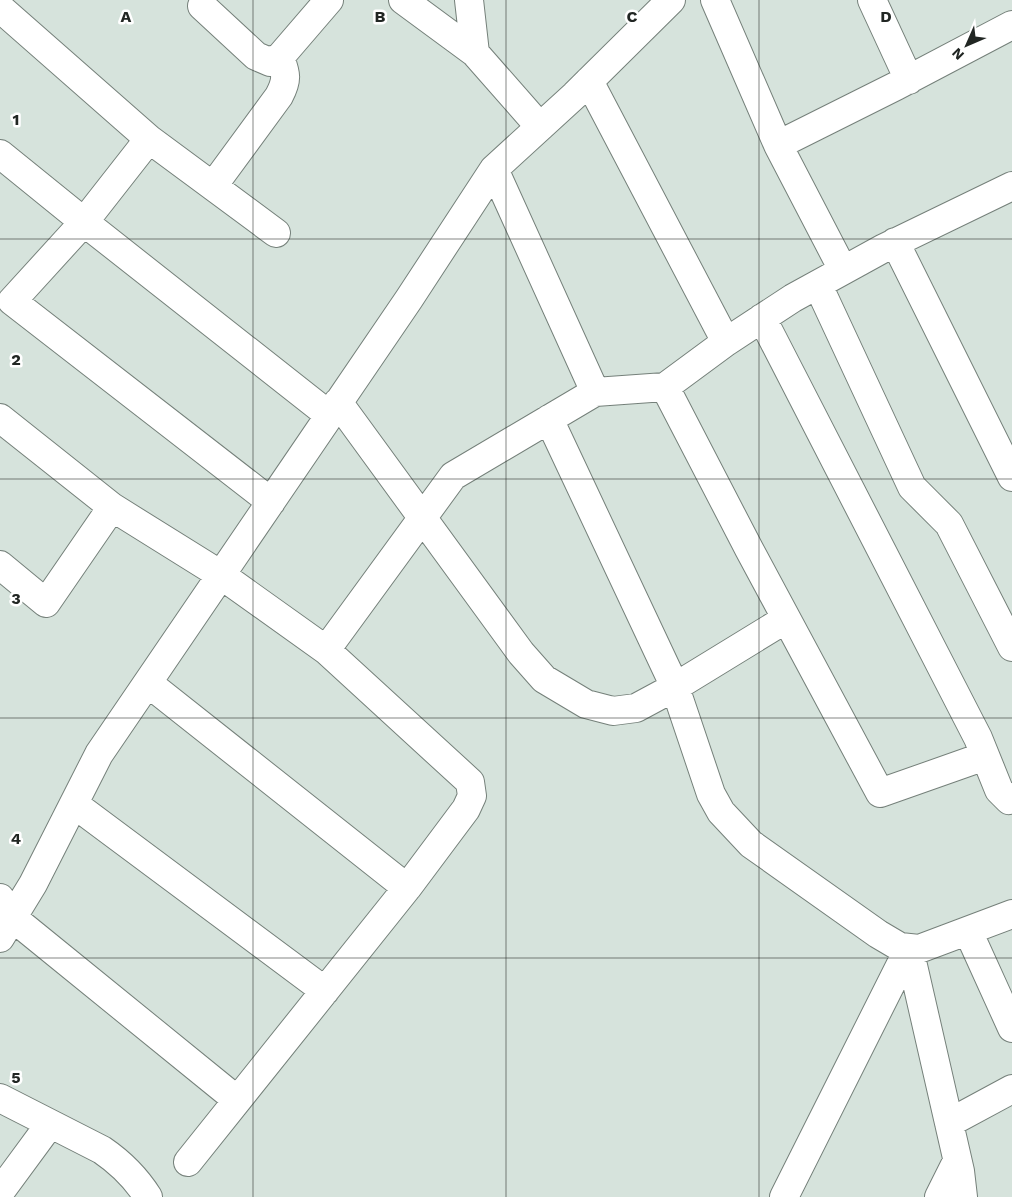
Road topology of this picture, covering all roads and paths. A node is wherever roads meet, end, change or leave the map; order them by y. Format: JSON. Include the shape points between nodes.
{"nodes":[{"id":1,"x":329,"y":0,"type":"edge"},
{"id":2,"x":403,"y":0,"type":"edge"},
{"id":3,"x":470,"y":0,"type":"edge"},
{"id":4,"x":670,"y":0,"type":"edge"},
{"id":5,"x":715,"y":0,"type":"edge"},
{"id":6,"x":872,"y":0,"type":"edge"},
{"id":7,"x":202,"y":2,"type":"edge"},
{"id":8,"x":0,"y":8,"type":"edge"},
{"id":9,"x":1012,"y":25,"type":"edge"},
{"id":10,"x":475,"y":53,"type":"junction"},
{"id":11,"x":280,"y":57,"type":"junction"},
{"id":12,"x":909,"y":80,"type":"junction"},
{"id":13,"x":589,"y":81,"type":"junction"},
{"id":14,"x":540,"y":127,"type":"junction"},
{"id":15,"x":149,"y":139,"type":"junction"},
{"id":16,"x":778,"y":145,"type":"junction"},
{"id":17,"x":0,"y":154,"type":"edge"},
{"id":18,"x":494,"y":169,"type":"junction"},
{"id":19,"x":213,"y":186,"type":"junction"},
{"id":20,"x":1012,"y":186,"type":"edge"},
{"id":21,"x":84,"y":222,"type":"junction"},
{"id":22,"x":276,"y":233,"type":"dead end"},
{"id":23,"x":896,"y":242,"type":"junction"},
{"id":24,"x":843,"y":270,"type":"junction"},
{"id":25,"x":818,"y":285,"type":"junction"},
{"id":26,"x":4,"y":302,"type":"edge"},
{"id":27,"x":762,"y":318,"type":"junction"},
{"id":28,"x":726,"y":342,"type":"junction"},
{"id":29,"x":665,"y":387,"type":"junction"},
{"id":30,"x":595,"y":392,"type":"junction"},
{"id":31,"x":334,"y":409,"type":"junction"},
{"id":32,"x":0,"y":418,"type":"edge"},
{"id":33,"x":549,"y":419,"type":"junction"},
{"id":34,"x":1012,"y":477,"type":"edge"},
{"id":35,"x":271,"y":502,"type":"junction"},
{"id":36,"x":112,"y":507,"type":"junction"},
{"id":37,"x":422,"y":519,"type":"junction"},
{"id":38,"x":0,"y":565,"type":"edge"},
{"id":39,"x":221,"y":575,"type":"junction"},
{"id":40,"x":786,"y":619,"type":"junction"},
{"id":41,"x":1012,"y":647,"type":"edge"},
{"id":42,"x":326,"y":650,"type":"junction"},
{"id":43,"x":148,"y":683,"type":"junction"},
{"id":44,"x":675,"y":687,"type":"junction"},
{"id":45,"x":985,"y":756,"type":"junction"},
{"id":46,"x":1011,"y":803,"type":"edge"},
{"id":47,"x":74,"y":804,"type":"junction"},
{"id":48,"x":408,"y":888,"type":"junction"},
{"id":49,"x":1012,"y":914,"type":"edge"},
{"id":50,"x":4,"y":918,"type":"edge"},
{"id":51,"x":968,"y":931,"type":"junction"},
{"id":52,"x":909,"y":948,"type":"junction"},
{"id":53,"x":325,"y":991,"type":"junction"},
{"id":54,"x":1012,"y":1028,"type":"edge"},
{"id":55,"x":1012,"y":1090,"type":"edge"},
{"id":56,"x":0,"y":1098,"type":"edge"},
{"id":57,"x":237,"y":1100,"type":"junction"},
{"id":58,"x":949,"y":1122,"type":"junction"},
{"id":59,"x":50,"y":1124,"type":"junction"},
{"id":60,"x":957,"y":1161,"type":"junction"},
{"id":61,"x":188,"y":1162,"type":"dead end"},
{"id":62,"x":0,"y":1192,"type":"edge"},
{"id":63,"x":148,"y":1197,"type":"edge"},
{"id":64,"x":784,"y":1197,"type":"edge"},
{"id":65,"x":939,"y":1197,"type":"edge"},
{"id":66,"x":963,"y":1197,"type":"edge"}],
"edges":[{"from":1,"to":11,"type":"street"},
{"from":2,"to":10,"type":"street"},
{"from":3,"to":10,"type":"street"},
{"from":4,"to":13,"type":"street"},
{"from":5,"to":16,"type":"street"},
{"from":6,"to":12,"type":"street"},
{"from":7,"to":11,"type":"street","via":[[256,56],[270,62]]},
{"from":8,"to":15,"type":"street"},
{"from":9,"to":12,"type":"street"},
{"from":10,"to":14,"type":"street"},
{"from":11,"to":19,"type":"street","via":[[286,75],[282,91]]},
{"from":12,"to":16,"type":"street"},
{"from":13,"to":14,"type":"street"},
{"from":13,"to":28,"type":"street"},
{"from":14,"to":18,"type":"street"},
{"from":15,"to":19,"type":"street"},
{"from":15,"to":21,"type":"street"},
{"from":16,"to":24,"type":"street"},
{"from":17,"to":21,"type":"street"},
{"from":18,"to":30,"type":"street"},
{"from":18,"to":31,"type":"street"},
{"from":19,"to":22,"type":"street"},
{"from":20,"to":23,"type":"street"},
{"from":21,"to":26,"type":"street"},
{"from":21,"to":31,"type":"street"},
{"from":23,"to":24,"type":"street"},
{"from":23,"to":34,"type":"street"},
{"from":24,"to":25,"type":"street"},
{"from":25,"to":27,"type":"street"},
{"from":25,"to":41,"type":"street","via":[[912,486],[949,524]]},
{"from":26,"to":35,"type":"street"},
{"from":27,"to":28,"type":"street"},
{"from":27,"to":45,"type":"street"},
{"from":28,"to":29,"type":"street"},
{"from":29,"to":30,"type":"street"},
{"from":29,"to":40,"type":"street"},
{"from":30,"to":33,"type":"street"},
{"from":31,"to":35,"type":"street"},
{"from":31,"to":37,"type":"street"},
{"from":32,"to":36,"type":"street"},
{"from":33,"to":37,"type":"street","via":[[453,476]]},
{"from":33,"to":44,"type":"street"},
{"from":35,"to":39,"type":"street"},
{"from":36,"to":38,"type":"street","via":[[46,603]]},
{"from":36,"to":39,"type":"street"},
{"from":37,"to":42,"type":"street"},
{"from":37,"to":44,"type":"street","via":[[521,653],[544,679],[586,704],[614,711],[636,708]]},
{"from":39,"to":42,"type":"street"},
{"from":39,"to":43,"type":"street"},
{"from":40,"to":44,"type":"street"},
{"from":40,"to":45,"type":"street","via":[[880,793]]},
{"from":42,"to":48,"type":"street","via":[[470,782],[472,796],[466,809]]},
{"from":43,"to":47,"type":"street","via":[[99,754]]},
{"from":43,"to":48,"type":"street"},
{"from":44,"to":52,"type":"street","via":[[711,794],[721,812],[738,831],[890,942]]},
{"from":45,"to":46,"type":"street","via":[[999,790]]},
{"from":47,"to":50,"type":"street","via":[[33,884]]},
{"from":47,"to":53,"type":"street"},
{"from":48,"to":53,"type":"street"},
{"from":49,"to":51,"type":"street"},
{"from":50,"to":57,"type":"street"},
{"from":51,"to":52,"type":"street","via":[[919,949]]},
{"from":51,"to":54,"type":"street"},
{"from":52,"to":58,"type":"street"},
{"from":52,"to":64,"type":"street"},
{"from":53,"to":57,"type":"street"},
{"from":55,"to":58,"type":"street"},
{"from":56,"to":59,"type":"street"},
{"from":57,"to":61,"type":"street"},
{"from":58,"to":60,"type":"street"},
{"from":59,"to":62,"type":"street"},
{"from":59,"to":63,"type":"street","via":[[116,1159]]},
{"from":60,"to":65,"type":"street"},
{"from":60,"to":66,"type":"street"}]}
